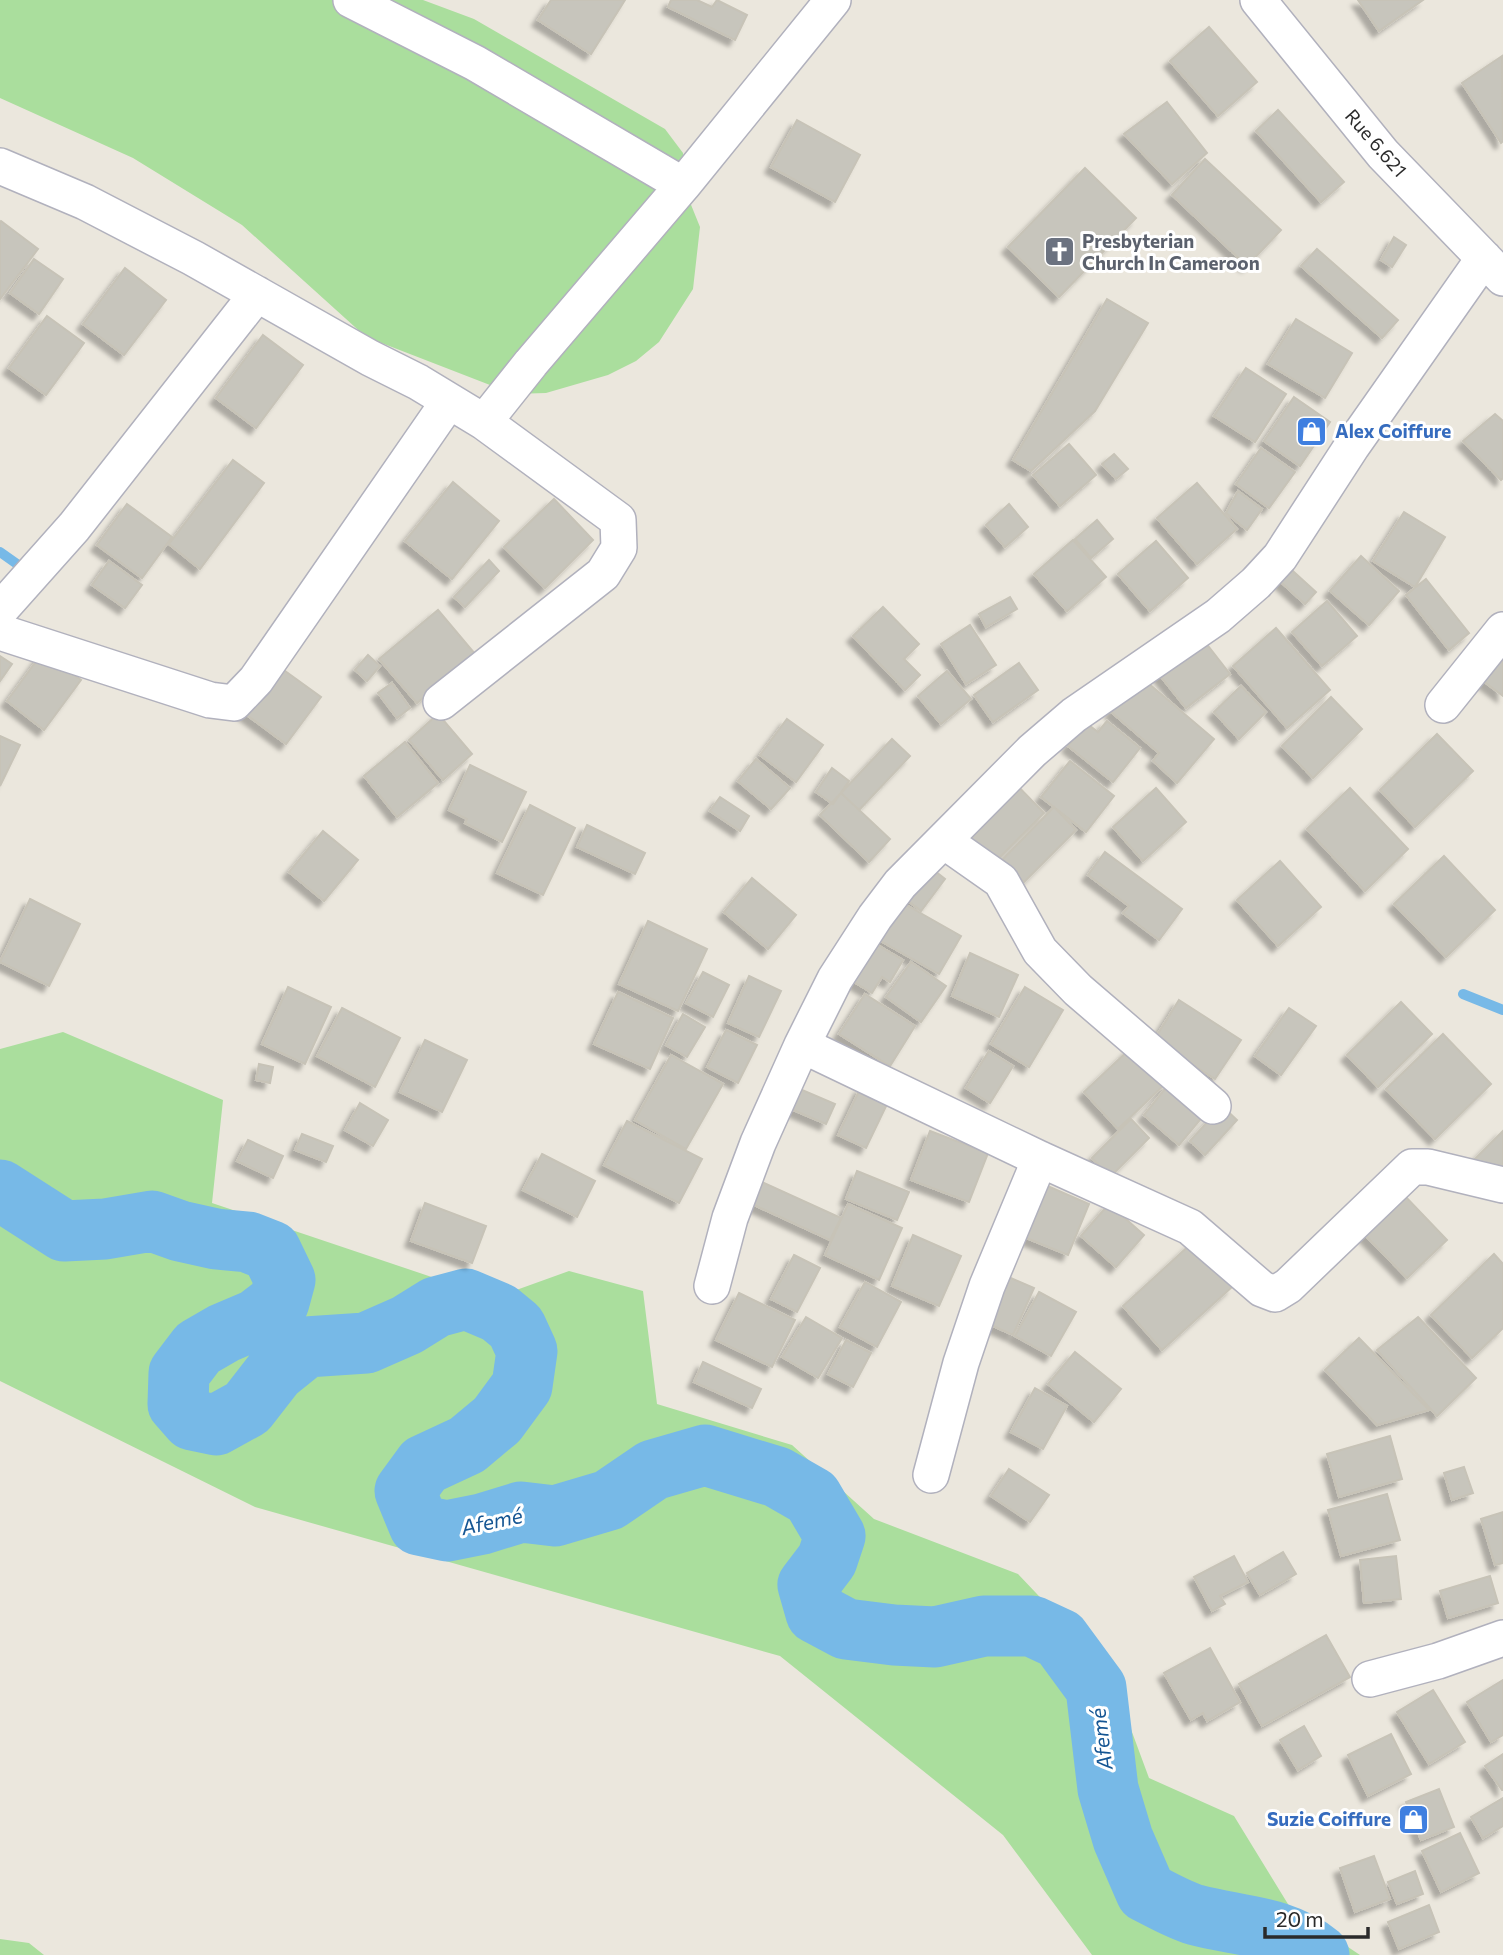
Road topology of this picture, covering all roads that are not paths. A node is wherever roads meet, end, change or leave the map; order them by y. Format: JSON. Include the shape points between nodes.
{"nodes":[{"id":1,"x":351,"y":0,"type":"edge"},
{"id":2,"x":833,"y":0,"type":"edge"},
{"id":3,"x":1258,"y":0,"type":"edge"},
{"id":4,"x":0,"y":166,"type":"edge"},
{"id":5,"x":683,"y":185,"type":"junction"},
{"id":6,"x":1493,"y":268,"type":"edge"},
{"id":7,"x":257,"y":294,"type":"junction"},
{"id":8,"x":449,"y":401,"type":"junction"},
{"id":9,"x":484,"y":422,"type":"junction"},
{"id":10,"x":0,"y":610,"type":"edge"},
{"id":11,"x":1503,"y":629,"type":"edge"},
{"id":12,"x":0,"y":632,"type":"edge"},
{"id":13,"x":441,"y":702,"type":"dead end"},
{"id":14,"x":1443,"y":705,"type":"dead end"},
{"id":15,"x":944,"y":841,"type":"junction"},
{"id":16,"x":802,"y":1045,"type":"junction"},
{"id":17,"x":1213,"y":1106,"type":"dead end"},
{"id":18,"x":1040,"y":1158,"type":"junction"},
{"id":19,"x":1503,"y":1185,"type":"edge"},
{"id":20,"x":712,"y":1286,"type":"dead end"},
{"id":21,"x":931,"y":1475,"type":"dead end"},
{"id":22,"x":1503,"y":1637,"type":"edge"},
{"id":23,"x":1370,"y":1679,"type":"dead end"}],
"edges":[{"from":1,"to":5,"type":"street","via":[[475,63]]},
{"from":2,"to":5,"type":"street"},
{"from":3,"to":6,"type":"street","name":"Rue 6.621","via":[[1383,155]]},
{"from":4,"to":7,"type":"street","via":[[85,202]]},
{"from":5,"to":9,"type":"street"},
{"from":6,"to":15,"type":"street","via":[[1352,446],[1280,557],[1256,583],[1218,616],[1074,715]]},
{"from":7,"to":8,"type":"street"},
{"from":7,"to":10,"type":"street","via":[[74,527]]},
{"from":8,"to":9,"type":"street"},
{"from":8,"to":12,"type":"street","via":[[256,680],[234,703],[210,700]]},
{"from":9,"to":13,"type":"street","via":[[618,520],[619,548],[603,575]]},
{"from":11,"to":14,"type":"street"},
{"from":15,"to":16,"type":"street","via":[[900,884],[875,918],[835,979]]},
{"from":15,"to":17,"type":"street","via":[[1002,881],[1041,951],[1078,990]]},
{"from":16,"to":18,"type":"street"},
{"from":16,"to":20,"type":"street","via":[[758,1143]]},
{"from":18,"to":19,"type":"street","via":[[1190,1227],[1262,1289],[1275,1294],[1412,1167]]},
{"from":18,"to":21,"type":"street","via":[[970,1337]]},
{"from":22,"to":23,"type":"street"}]}
